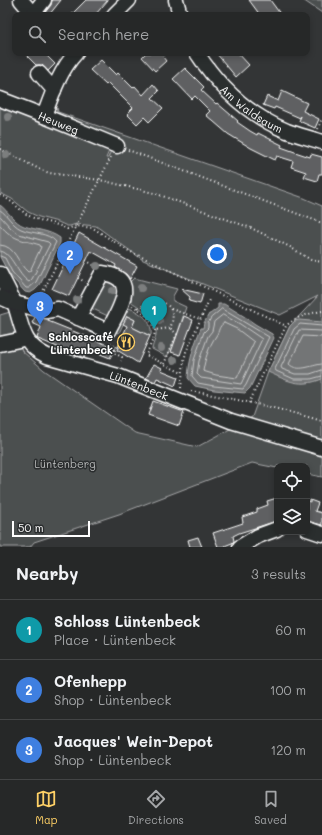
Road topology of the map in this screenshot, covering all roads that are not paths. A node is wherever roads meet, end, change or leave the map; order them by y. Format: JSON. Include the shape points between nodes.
{"nodes":[{"id":1,"x":21,"y":0,"type":"edge"},
{"id":2,"x":44,"y":0,"type":"edge"},
{"id":3,"x":129,"y":0,"type":"edge"},
{"id":4,"x":176,"y":0,"type":"edge"},
{"id":5,"x":31,"y":12,"type":"edge"},
{"id":6,"x":35,"y":12,"type":"edge"},
{"id":7,"x":117,"y":12,"type":"edge"},
{"id":8,"x":179,"y":12,"type":"edge"},
{"id":9,"x":72,"y":56,"type":"edge"},
{"id":10,"x":199,"y":56,"type":"edge"},
{"id":11,"x":39,"y":73,"type":"dead end"},
{"id":12,"x":54,"y":90,"type":"junction"},
{"id":13,"x":0,"y":99,"type":"edge"},
{"id":14,"x":44,"y":116,"type":"junction"},
{"id":15,"x":322,"y":142,"type":"edge"},
{"id":16,"x":117,"y":146,"type":"road end"},
{"id":17,"x":0,"y":274,"type":"edge"},
{"id":18,"x":0,"y":297,"type":"edge"},
{"id":19,"x":14,"y":303,"type":"junction"},
{"id":20,"x":0,"y":309,"type":"edge"},
{"id":21,"x":78,"y":318,"type":"dead end"},
{"id":22,"x":25,"y":337,"type":"junction"},
{"id":23,"x":0,"y":344,"type":"edge"},
{"id":24,"x":322,"y":448,"type":"edge"},
{"id":25,"x":274,"y":530,"type":"edge"},
{"id":26,"x":310,"y":530,"type":"edge"},
{"id":27,"x":322,"y":534,"type":"edge"},
{"id":28,"x":240,"y":547,"type":"edge"}],
"edges":[{"from":1,"to":5,"type":"street"},
{"from":2,"to":6,"type":"street"},
{"from":3,"to":7,"type":"street"},
{"from":4,"to":8,"type":"street"},
{"from":9,"to":12,"type":"street"},
{"from":10,"to":15,"type":"street","name":"Am Waldsaum","via":[[221,85],[256,115],[287,131]]},
{"from":11,"to":12,"type":"street"},
{"from":12,"to":14,"type":"street"},
{"from":13,"to":14,"type":"street","name":"Heuweg"},
{"from":14,"to":16,"type":"street","name":"Heuweg"},
{"from":17,"to":19,"type":"street","name":"Lüntenbeck"},
{"from":18,"to":19,"type":"street"},
{"from":19,"to":20,"type":"street"},
{"from":19,"to":21,"type":"street","via":[[46,311],[58,309]]},
{"from":19,"to":22,"type":"street","name":"Lüntenbeck"},
{"from":22,"to":23,"type":"street"},
{"from":22,"to":24,"type":"street","name":"Lüntenbeck","via":[[34,348],[47,356],[118,376],[231,421]]},
{"from":25,"to":28,"type":"street"},
{"from":26,"to":27,"type":"street"}]}
